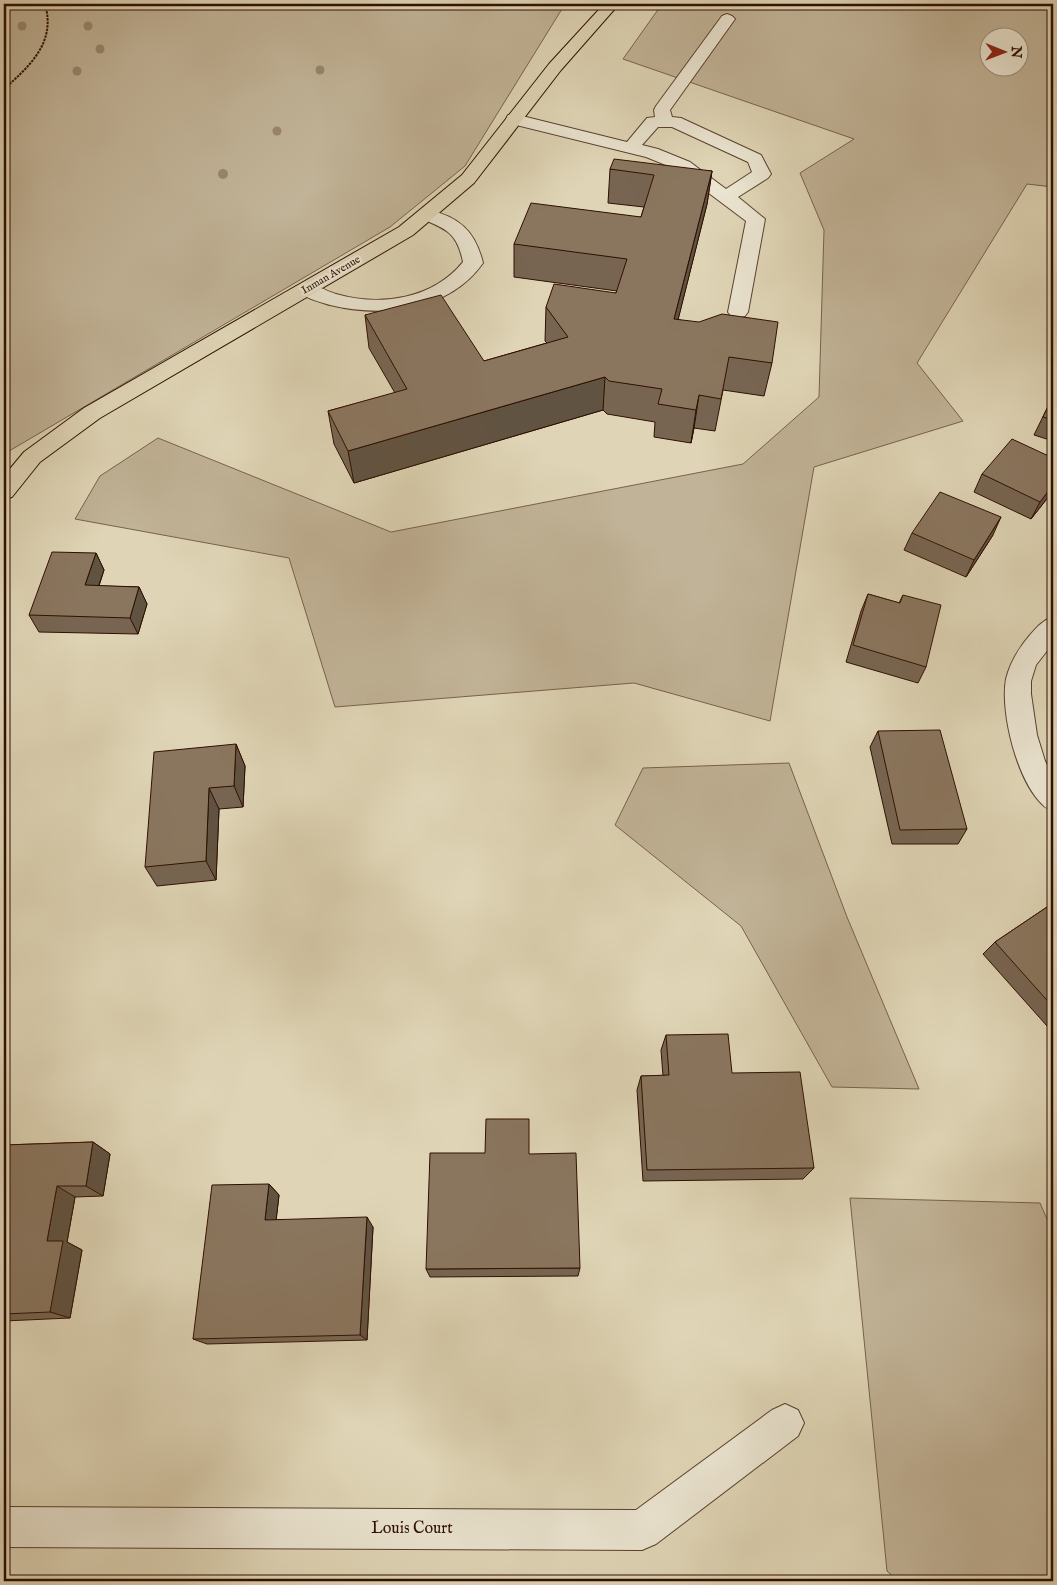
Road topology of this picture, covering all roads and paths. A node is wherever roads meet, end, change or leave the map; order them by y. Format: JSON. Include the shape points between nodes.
{"nodes":[{"id":1,"x":45,"y":4,"type":"edge"},
{"id":2,"x":612,"y":4,"type":"edge"},
{"id":3,"x":727,"y":19,"type":"dead end"},
{"id":4,"x":4,"y":89,"type":"edge"},
{"id":5,"x":514,"y":119,"type":"junction"},
{"id":6,"x":665,"y":122,"type":"junction"},
{"id":7,"x":631,"y":148,"type":"junction"},
{"id":8,"x":725,"y":197,"type":"junction"},
{"id":9,"x":426,"y":214,"type":"junction"},
{"id":10,"x":306,"y":289,"type":"junction"},
{"id":11,"x":738,"y":312,"type":"dead end"},
{"id":12,"x":4,"y":491,"type":"edge"},
{"id":13,"x":1053,"y":626,"type":"edge"},
{"id":14,"x":1053,"y":798,"type":"edge"},
{"id":15,"x":785,"y":1423,"type":"dead end"},
{"id":16,"x":4,"y":1527,"type":"edge"}],
"edges":[{"from":1,"to":4,"type":"path","via":[[49,12],[45,41],[37,56]]},
{"from":2,"to":5,"type":"main road","name":"Inman Avenue","via":[[555,67]]},
{"from":3,"to":6,"type":"street","via":[[662,110]]},
{"from":5,"to":7,"type":"street"},
{"from":5,"to":9,"type":"main road","name":"Inman Avenue","via":[[468,179]]},
{"from":6,"to":7,"type":"street","via":[[653,122]]},
{"from":6,"to":8,"type":"street","via":[[675,122],[756,159],[762,174]]},
{"from":7,"to":8,"type":"street","via":[[684,166]]},
{"from":8,"to":11,"type":"street","via":[[756,219]]},
{"from":9,"to":10,"type":"main road","name":"Inman Avenue","via":[[406,231]]},
{"from":9,"to":10,"type":"street","via":[[456,227],[470,243],[473,263],[464,276],[445,290],[405,303],[378,304],[335,300]]},
{"from":10,"to":12,"type":"main road","name":"Inman Avenue","via":[[92,413],[32,456]]},
{"from":13,"to":14,"type":"street","via":[[1021,669],[1018,697],[1036,774]]},
{"from":15,"to":16,"type":"street","name":"Louis Court","via":[[642,1530]]}]}
